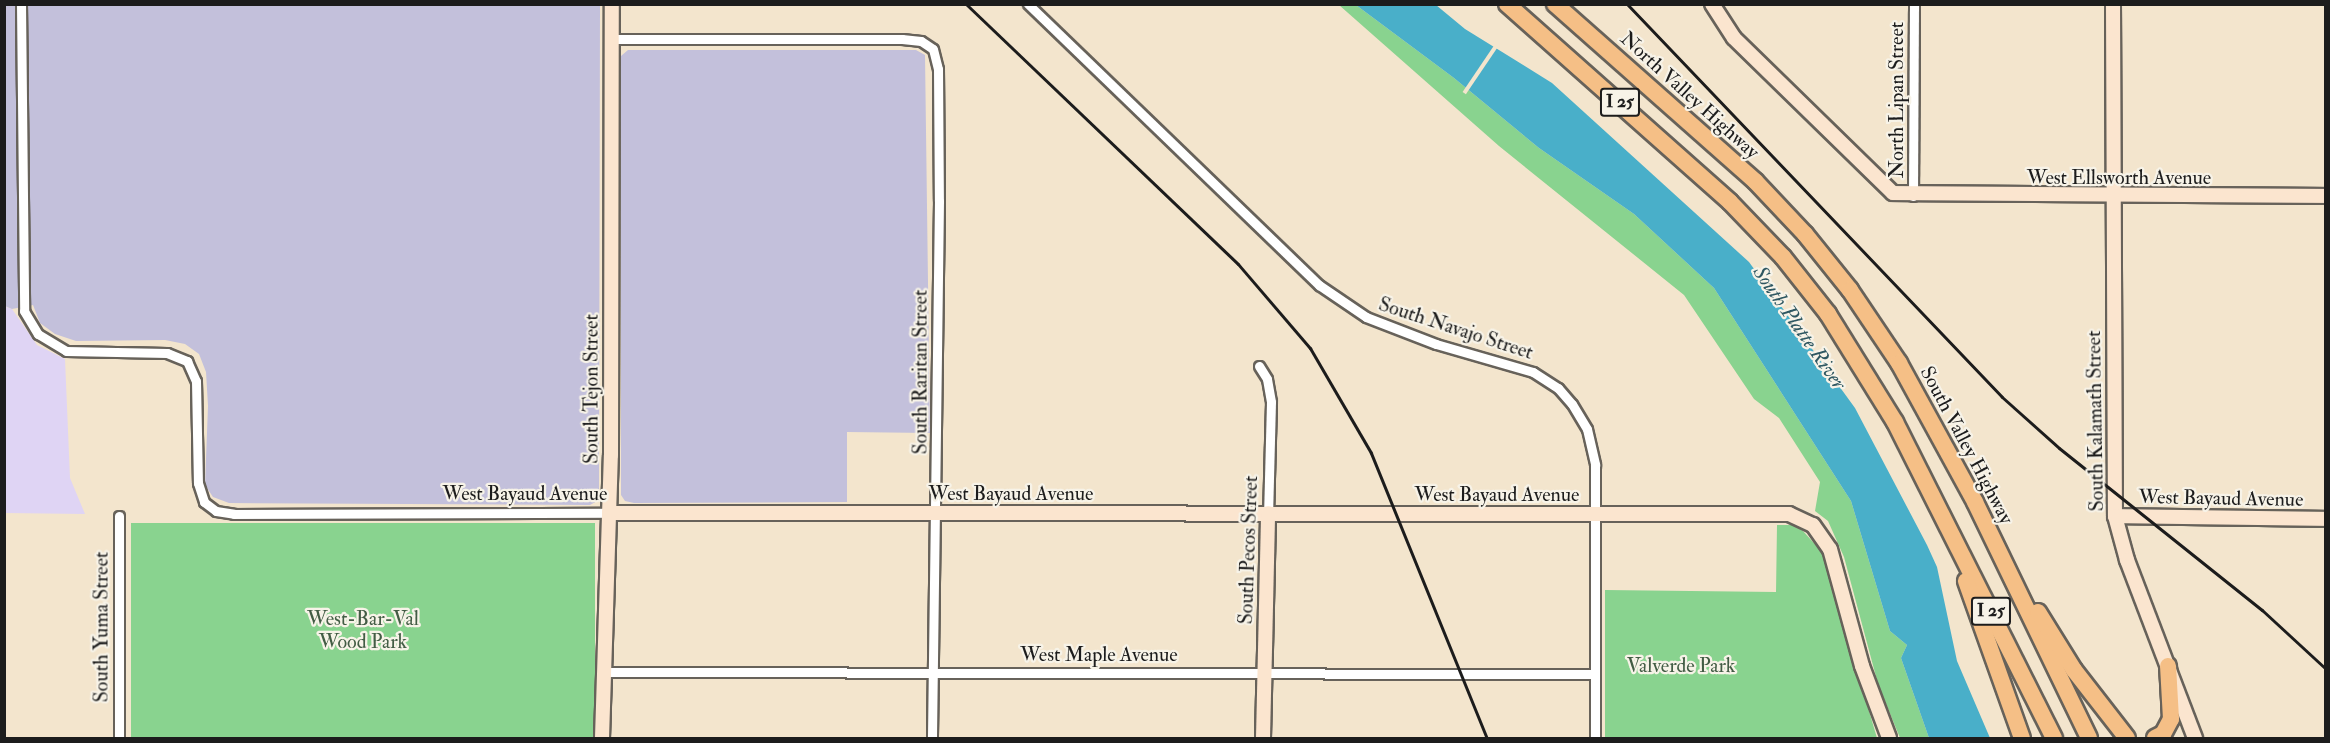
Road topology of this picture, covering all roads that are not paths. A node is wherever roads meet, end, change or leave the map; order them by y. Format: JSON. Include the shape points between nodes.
{"nodes":[{"id":1,"x":21,"y":4,"type":"edge"},
{"id":2,"x":612,"y":4,"type":"edge"},
{"id":3,"x":1028,"y":4,"type":"edge"},
{"id":4,"x":1507,"y":4,"type":"edge"},
{"id":5,"x":1555,"y":4,"type":"edge"},
{"id":6,"x":1712,"y":4,"type":"edge"},
{"id":7,"x":1914,"y":4,"type":"edge"},
{"id":8,"x":2113,"y":4,"type":"edge"},
{"id":9,"x":611,"y":39,"type":"junction"},
{"id":10,"x":1768,"y":195,"type":"joint"},
{"id":11,"x":1913,"y":196,"type":"junction"},
{"id":12,"x":2325,"y":196,"type":"edge"},
{"id":13,"x":2114,"y":197,"type":"junction"},
{"id":14,"x":1259,"y":366,"type":"dead end"},
{"id":15,"x":1926,"y":483,"type":"junction"},
{"id":16,"x":936,"y":512,"type":"junction"},
{"id":17,"x":609,"y":513,"type":"junction"},
{"id":18,"x":1268,"y":513,"type":"junction"},
{"id":19,"x":1595,"y":513,"type":"junction"},
{"id":20,"x":119,"y":516,"type":"dead end"},
{"id":21,"x":2115,"y":516,"type":"junction"},
{"id":22,"x":2325,"y":519,"type":"edge"},
{"id":23,"x":1994,"y":540,"type":"junction"},
{"id":24,"x":2168,"y":666,"type":"junction"},
{"id":25,"x":603,"y":672,"type":"junction"},
{"id":26,"x":932,"y":672,"type":"junction"},
{"id":27,"x":1264,"y":672,"type":"junction"},
{"id":28,"x":1595,"y":674,"type":"junction"},
{"id":29,"x":2122,"y":733,"type":"edge"},
{"id":30,"x":119,"y":738,"type":"edge"},
{"id":31,"x":603,"y":738,"type":"edge"},
{"id":32,"x":932,"y":738,"type":"edge"},
{"id":33,"x":1263,"y":738,"type":"edge"},
{"id":34,"x":1595,"y":738,"type":"edge"},
{"id":35,"x":1889,"y":738,"type":"edge"},
{"id":36,"x":2022,"y":738,"type":"edge"},
{"id":37,"x":2054,"y":738,"type":"edge"},
{"id":38,"x":2089,"y":738,"type":"edge"},
{"id":39,"x":2138,"y":738,"type":"edge"},
{"id":40,"x":2155,"y":738,"type":"edge"},
{"id":41,"x":2195,"y":738,"type":"edge"}],
"edges":[{"from":1,"to":17,"type":"street","name":"West Bayaud Avenue","via":[[21,293],[28,320],[38,334],[58,349],[75,353],[166,353],[182,357],[191,366],[196,389],[198,483],[204,502],[216,511],[234,514]]},
{"from":2,"to":9,"type":"street","name":"South Tejon Street"},
{"from":3,"to":19,"type":"street","name":"South Navajo Street","via":[[1319,285],[1366,317],[1436,344],[1522,368],[1558,388],[1579,413],[1590,438],[1595,465]]},
{"from":4,"to":15,"type":"highway","number":"I 25","via":[[1730,202],[1783,257],[1834,323],[1885,403]]},
{"from":5,"to":10,"type":"highway","name":"North Valley Highway","number":"I 25"},
{"from":6,"to":11,"type":"street","name":"West Ellsworth Avenue","via":[[1734,38],[1893,193]]},
{"from":7,"to":11,"type":"street","name":"North Lipan Street"},
{"from":8,"to":13,"type":"street","name":"South Kalamath Street"},
{"from":9,"to":16,"type":"street","name":"South Raritan Street","via":[[902,39],[929,45],[938,69]]},
{"from":9,"to":17,"type":"street","name":"South Tejon Street"},
{"from":10,"to":23,"type":"highway","name":"South Valley Highway","number":"I 25","via":[[1825,258],[1883,339]]},
{"from":11,"to":13,"type":"street","name":"West Ellsworth Avenue"},
{"from":12,"to":13,"type":"street","name":"West Ellsworth Avenue"},
{"from":13,"to":21,"type":"street","name":"South Kalamath Street"},
{"from":14,"to":18,"type":"street","name":"South Pecos Street","via":[[1267,379],[1271,402]]},
{"from":15,"to":36,"type":"highway"},
{"from":15,"to":37,"type":"highway","number":"I 25"},
{"from":16,"to":17,"type":"street","name":"West Bayaud Avenue"},
{"from":16,"to":18,"type":"street","name":"West Bayaud Avenue"},
{"from":16,"to":26,"type":"street","name":"South Raritan Street"},
{"from":17,"to":25,"type":"street","name":"South Tejon Street"},
{"from":18,"to":19,"type":"street","name":"West Bayaud Avenue"},
{"from":18,"to":27,"type":"street","name":"South Pecos Street"},
{"from":19,"to":28,"type":"street","name":"South Navajo Street"},
{"from":19,"to":35,"type":"street","name":"West Bayaud Avenue","via":[[1782,514],[1799,517],[1817,529],[1830,549],[1862,666]]},
{"from":20,"to":30,"type":"street","name":"South Yuma Street"},
{"from":21,"to":22,"type":"street","name":"West Bayaud Avenue"},
{"from":21,"to":24,"type":"street","name":"South Kalamath Street","via":[[2127,560]]},
{"from":23,"to":29,"type":"highway","via":[[2074,670]]},
{"from":23,"to":38,"type":"highway","name":"South Valley Highway","number":"I 25"},
{"from":24,"to":40,"type":"highway","via":[[2171,719],[2163,735]]},
{"from":24,"to":41,"type":"street","name":"South Kalamath Street"},
{"from":25,"to":26,"type":"street","name":"West Maple Avenue"},
{"from":25,"to":31,"type":"street","name":"South Tejon Street"},
{"from":26,"to":27,"type":"street","name":"West Maple Avenue"},
{"from":26,"to":32,"type":"street","name":"South Raritan Street"},
{"from":27,"to":28,"type":"street","name":"West Maple Avenue"},
{"from":27,"to":33,"type":"street","name":"South Pecos Street"},
{"from":28,"to":34,"type":"street","name":"South Navajo Street"},
{"from":29,"to":39,"type":"highway"}]}
